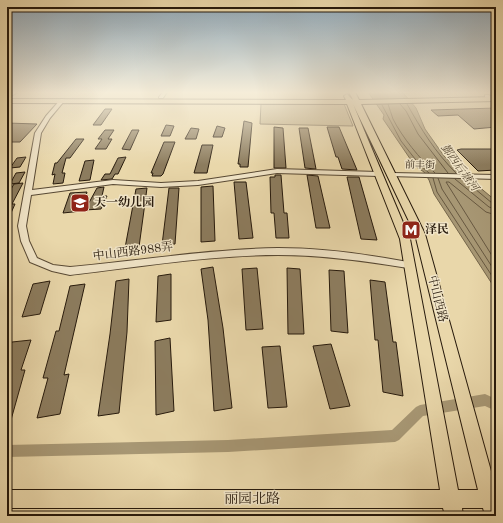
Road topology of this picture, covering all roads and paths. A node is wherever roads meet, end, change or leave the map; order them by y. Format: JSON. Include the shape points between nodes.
{"nodes":[{"id":1,"x":49,"y":116,"type":"edge"},
{"id":2,"x":359,"y":116,"type":"edge"},
{"id":3,"x":363,"y":116,"type":"edge"},
{"id":4,"x":378,"y":174,"type":"junction"},
{"id":5,"x":392,"y":175,"type":"junction"},
{"id":6,"x":496,"y":177,"type":"edge"},
{"id":7,"x":28,"y":193,"type":"junction"},
{"id":8,"x":408,"y":265,"type":"junction"},
{"id":9,"x":7,"y":499,"type":"edge"},
{"id":10,"x":493,"y":505,"type":"edge"},
{"id":11,"x":452,"y":508,"type":"edge"}],
"edges":[{"from":1,"to":7,"type":"street","name":"中山西路988弄","via":[[38,133]]},
{"from":2,"to":4,"type":"main road","name":"中山西路"},
{"from":3,"to":5,"type":"main road","name":"中山西路"},
{"from":4,"to":7,"type":"street","via":[[277,171],[198,183],[161,185],[114,182]]},
{"from":4,"to":8,"type":"main road","name":"中山西路","via":[[405,239]]},
{"from":5,"to":6,"type":"street","name":"前丰街"},
{"from":5,"to":10,"type":"main road","name":"中山西路","via":[[420,234],[470,430]]},
{"from":7,"to":8,"type":"street","name":"中山西路988弄","via":[[22,226],[25,241],[33,260],[52,268],[70,271],[262,252],[383,260]]},
{"from":8,"to":11,"type":"main road","name":"中山西路"},
{"from":9,"to":11,"type":"main road","name":"丽园北路"},
{"from":10,"to":11,"type":"main road","name":"丽园北路"}]}
